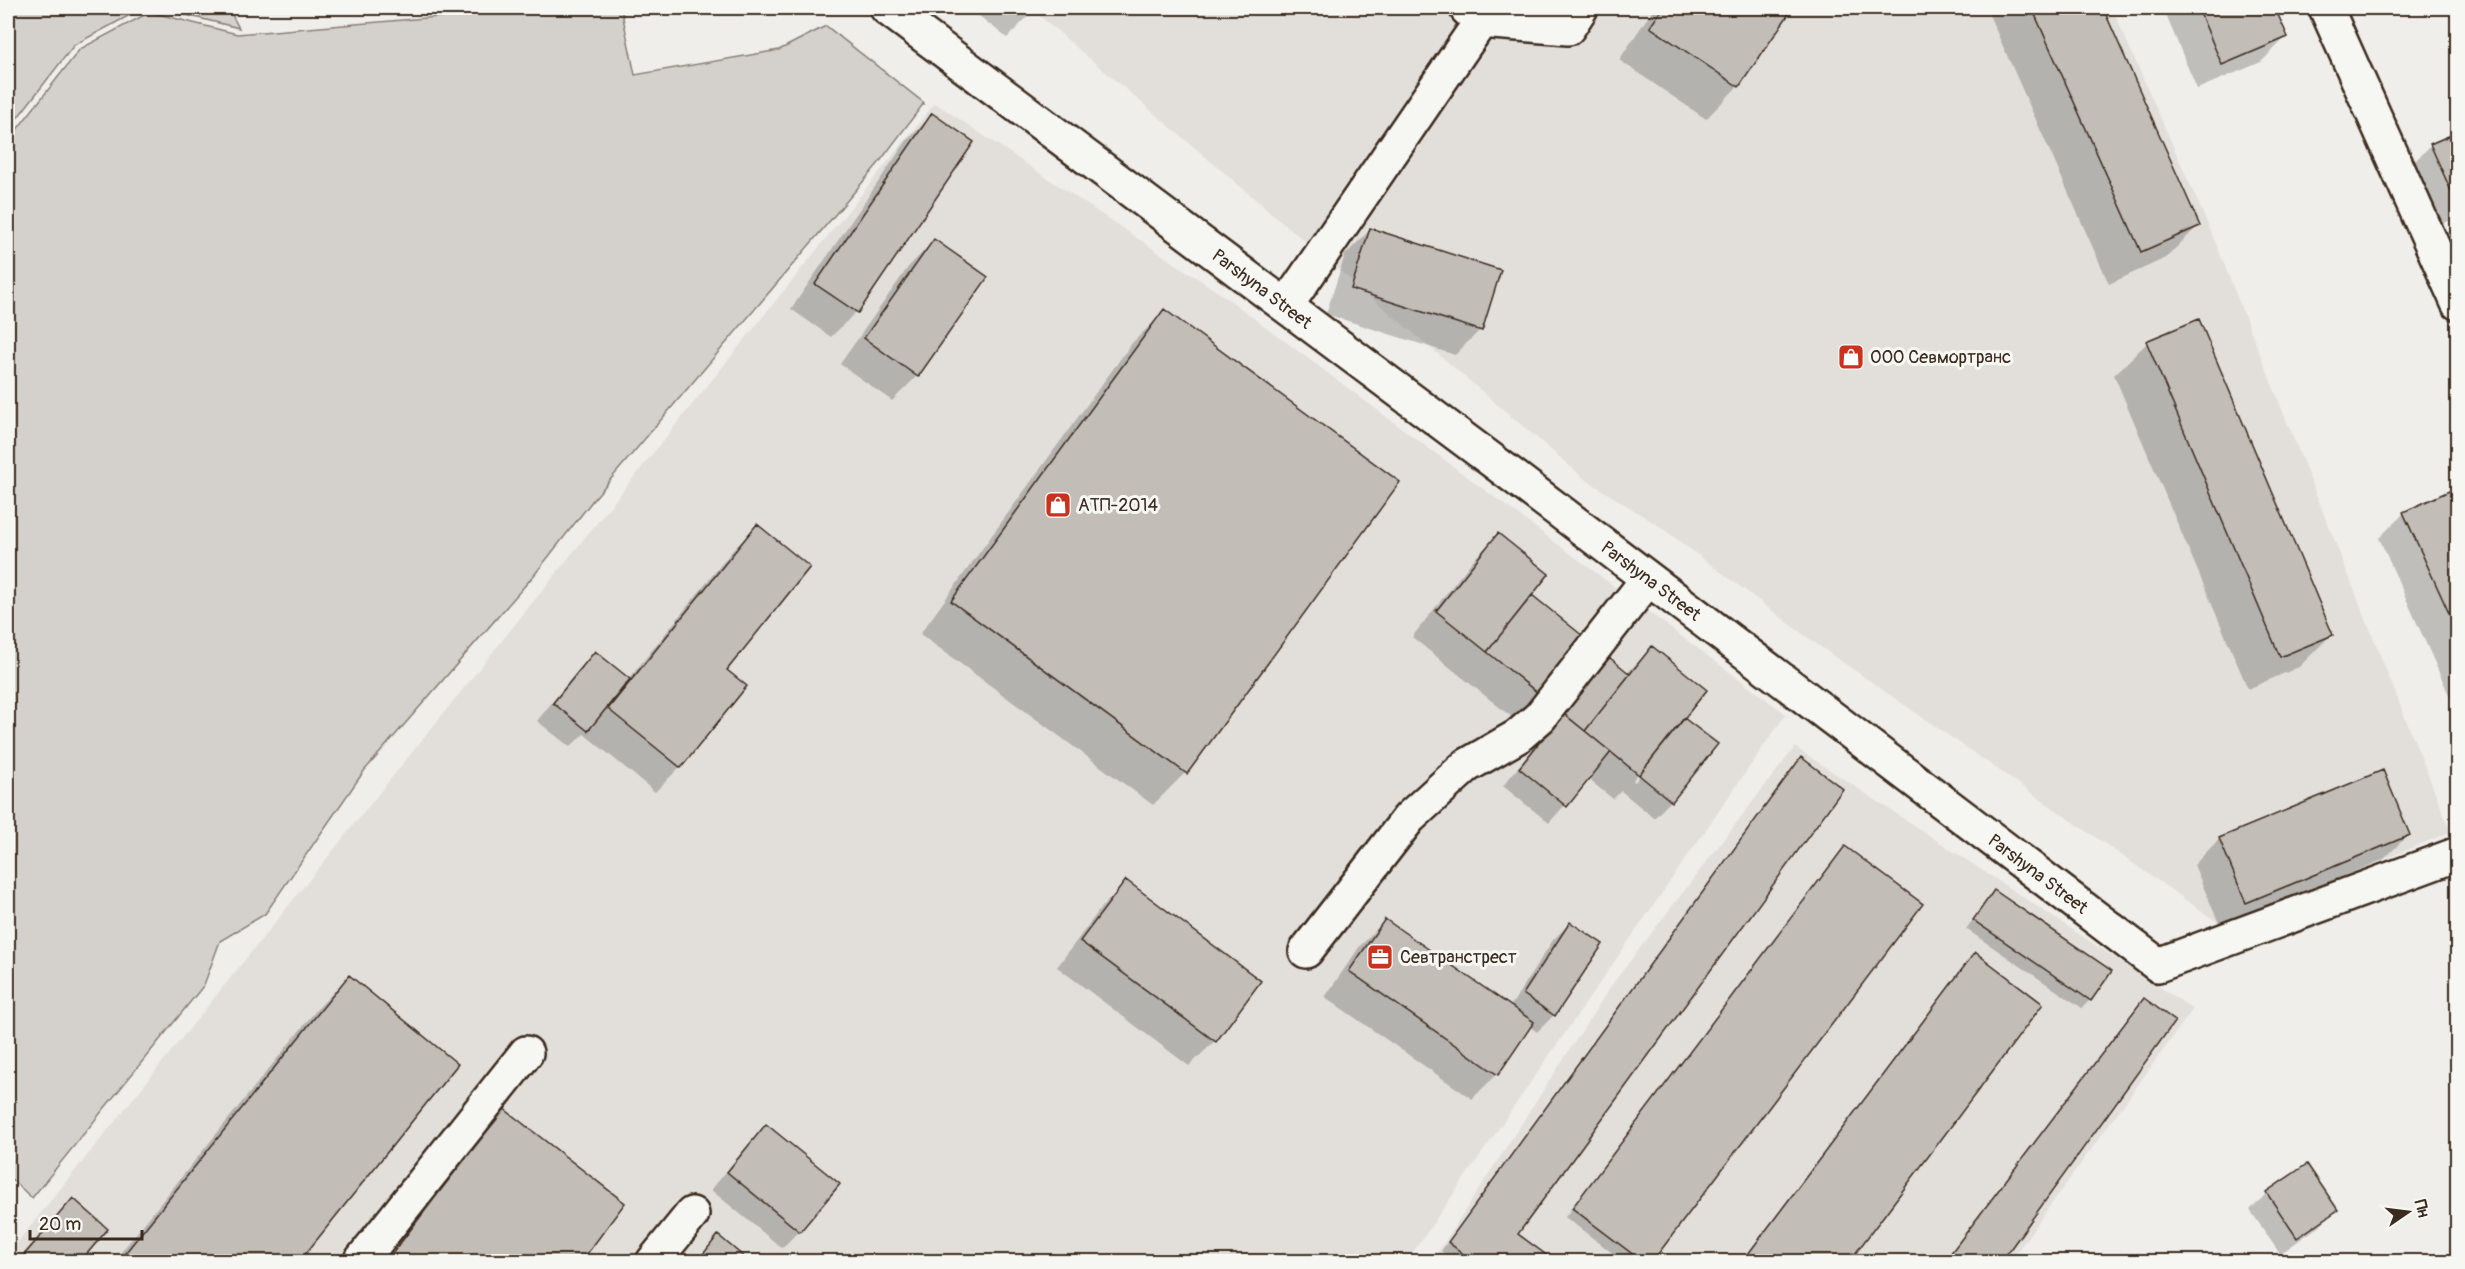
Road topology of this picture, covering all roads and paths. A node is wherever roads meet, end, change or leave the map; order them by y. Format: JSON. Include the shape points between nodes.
{"nodes":[{"id":1,"x":887,"y":8,"type":"edge"},
{"id":2,"x":1581,"y":8,"type":"edge"},
{"id":3,"x":2326,"y":8,"type":"edge"},
{"id":4,"x":1479,"y":12,"type":"edge"},
{"id":5,"x":2457,"y":303,"type":"edge"},
{"id":6,"x":1286,"y":306,"type":"junction"},
{"id":7,"x":1648,"y":579,"type":"junction"},
{"id":8,"x":2457,"y":854,"type":"edge"},
{"id":9,"x":1306,"y":951,"type":"dead end"},
{"id":10,"x":526,"y":1053,"type":"dead end"},
{"id":11,"x":692,"y":1214,"type":"dead end"},
{"id":12,"x":360,"y":1262,"type":"edge"},
{"id":13,"x":653,"y":1262,"type":"edge"}],
"edges":[{"from":1,"to":6,"type":"street","name":"Parshyna Street"},
{"from":2,"to":4,"type":"street","via":[[1568,28]]},
{"from":3,"to":5,"type":"street"},
{"from":4,"to":6,"type":"street"},
{"from":6,"to":7,"type":"street","name":"Parshyna Street"},
{"from":7,"to":8,"type":"street","name":"Parshyna Street","via":[[2157,965]]},
{"from":7,"to":9,"type":"street","via":[[1540,717],[1518,736],[1466,766],[1409,818]]},
{"from":10,"to":12,"type":"street"},
{"from":11,"to":13,"type":"street"}]}
